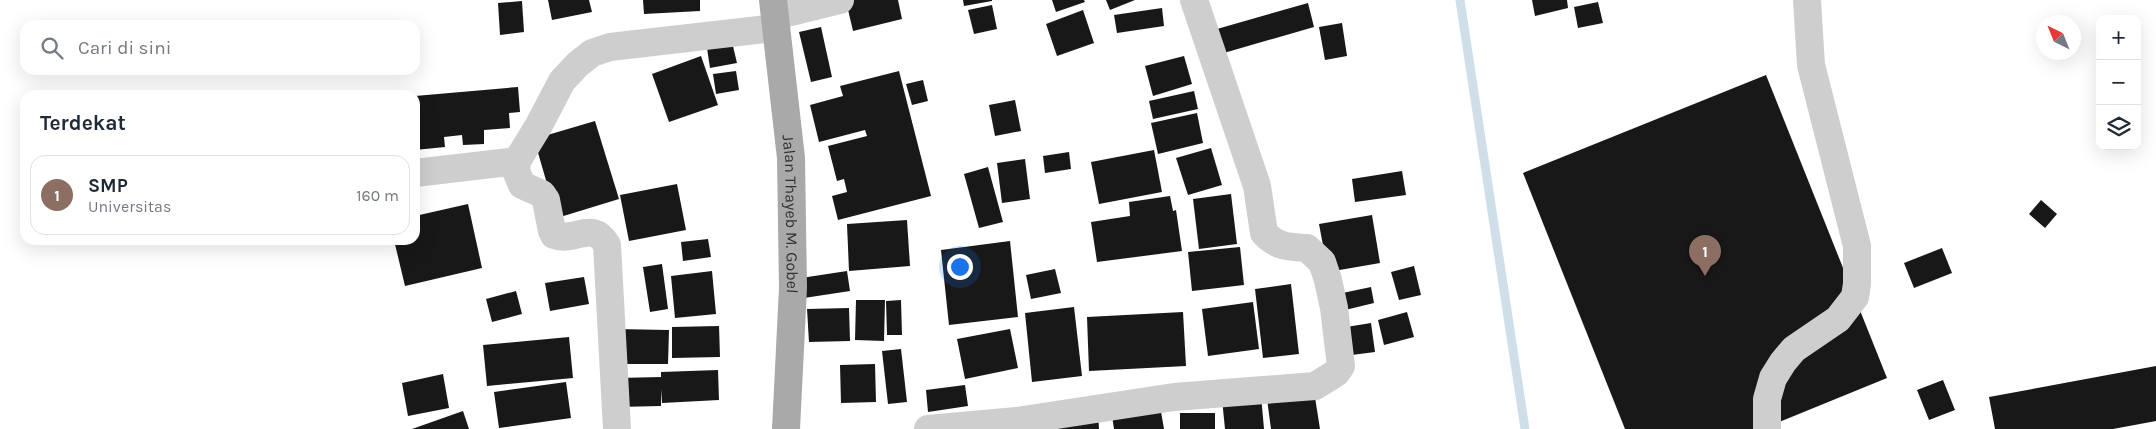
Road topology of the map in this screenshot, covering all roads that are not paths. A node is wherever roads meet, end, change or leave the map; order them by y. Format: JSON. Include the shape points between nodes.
{"nodes":[{"id":1,"x":840,"y":0,"type":"edge"},
{"id":2,"x":1194,"y":0,"type":"edge"},
{"id":3,"x":1806,"y":0,"type":"edge"},
{"id":4,"x":774,"y":15,"type":"edge"},
{"id":5,"x":517,"y":161,"type":"junction"},
{"id":6,"x":420,"y":172,"type":"edge"},
{"id":7,"x":618,"y":429,"type":"edge"},
{"id":8,"x":786,"y":429,"type":"edge"},
{"id":9,"x":928,"y":429,"type":"edge"},
{"id":10,"x":1767,"y":429,"type":"edge"}],
"edges":[{"from":1,"to":4,"type":"street"},
{"from":2,"to":9,"type":"street","via":[[1257,186],[1264,233],[1277,244],[1307,248],[1322,262],[1334,308],[1341,366],[1336,374],[1315,386],[1174,397],[1017,421]]},
{"from":3,"to":10,"type":"street","via":[[1811,65],[1857,246],[1857,284],[1854,297],[1838,319],[1794,349],[1782,362],[1767,398]]},
{"from":4,"to":5,"type":"street","via":[[592,53],[562,81]]},
{"from":4,"to":8,"type":"main road","name":"Jalan Thayeb M. Gobel","via":[[791,158],[793,288]]},
{"from":5,"to":6,"type":"street"},
{"from":5,"to":7,"type":"street","via":[[516,171],[522,185],[542,194],[546,200],[554,235],[594,232],[607,245]]}]}
